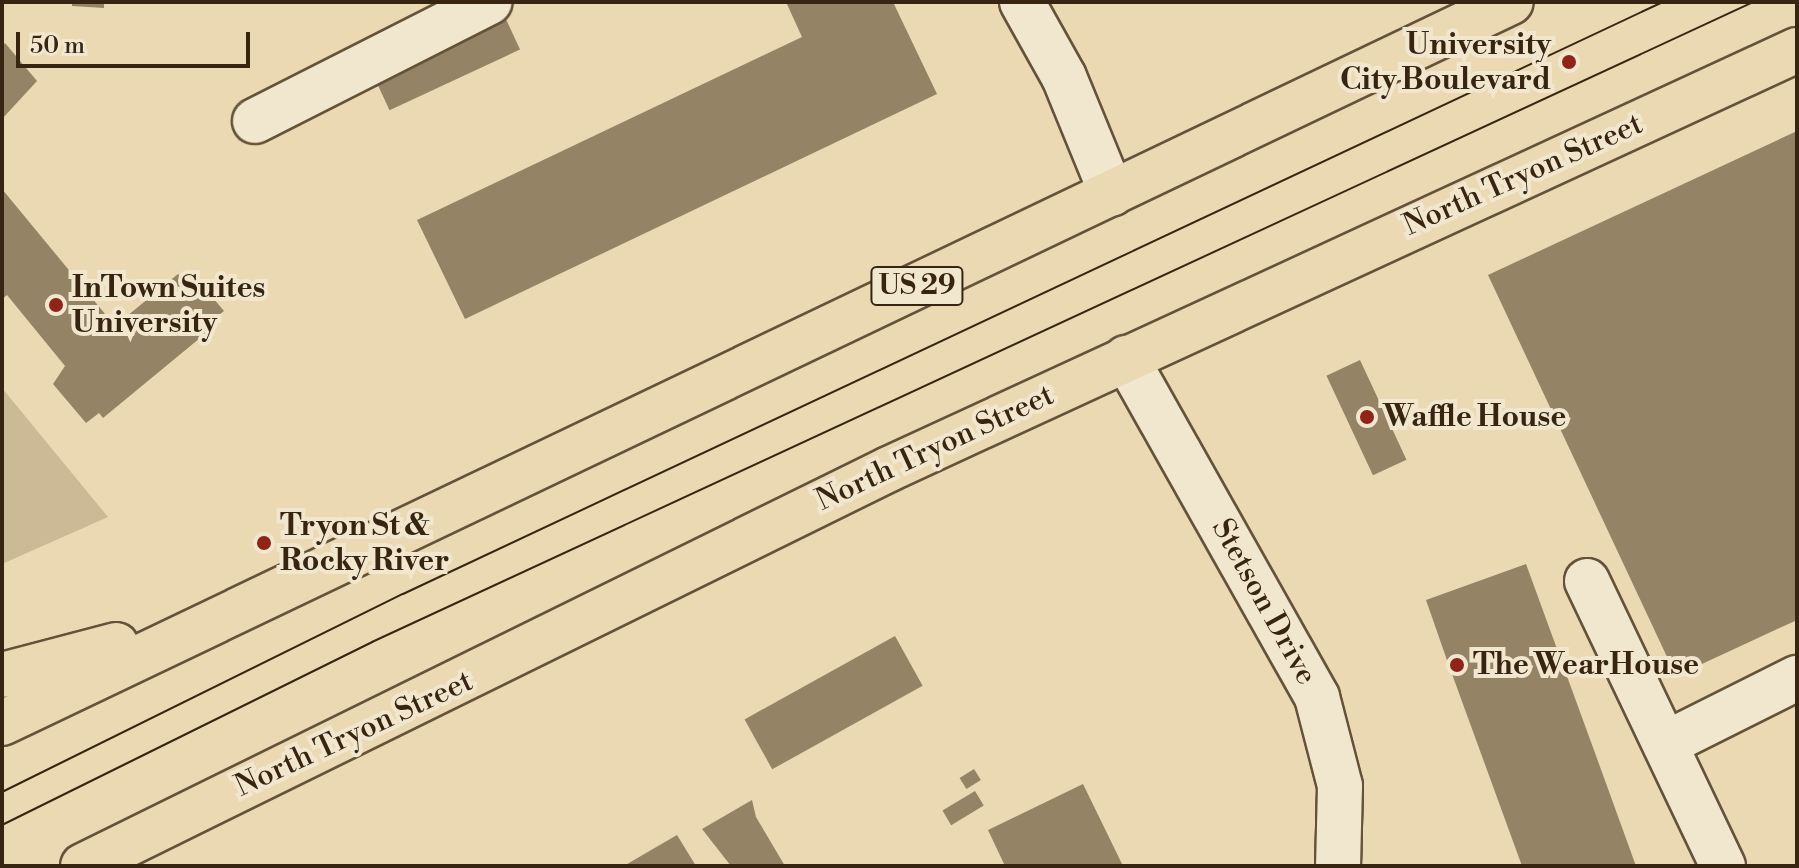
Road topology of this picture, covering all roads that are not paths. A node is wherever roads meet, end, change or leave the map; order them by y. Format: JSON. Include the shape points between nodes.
{"nodes":[{"id":1,"x":490,"y":2,"type":"edge"},
{"id":2,"x":1022,"y":2,"type":"edge"},
{"id":3,"x":1511,"y":2,"type":"edge"},
{"id":4,"x":1797,"y":50,"type":"edge"},
{"id":5,"x":255,"y":121,"type":"dead end"},
{"id":6,"x":1112,"y":194,"type":"junction"},
{"id":7,"x":1126,"y":358,"type":"junction"},
{"id":8,"x":1587,"y":581,"type":"dead end"},
{"id":9,"x":199,"y":623,"type":"junction"},
{"id":10,"x":2,"y":675,"type":"edge"},
{"id":11,"x":1797,"y":678,"type":"edge"},
{"id":12,"x":2,"y":723,"type":"edge"},
{"id":13,"x":1665,"y":744,"type":"junction"},
{"id":14,"x":83,"y":866,"type":"edge"},
{"id":15,"x":1338,"y":866,"type":"edge"},
{"id":16,"x":1723,"y":866,"type":"edge"}],
"edges":[{"from":1,"to":5,"type":"street"},
{"from":2,"to":6,"type":"street","via":[[1064,77]]},
{"from":3,"to":6,"type":"main road","number":"US 29"},
{"from":4,"to":7,"type":"main road","name":"North Tryon Street"},
{"from":6,"to":9,"type":"main road","number":"US 29"},
{"from":7,"to":14,"type":"main road","name":"North Tryon Street"},
{"from":7,"to":15,"type":"street","name":"Stetson Drive","via":[[1317,697],[1340,786]]},
{"from":8,"to":13,"type":"street"},
{"from":9,"to":10,"type":"main road"},
{"from":9,"to":12,"type":"main road"},
{"from":11,"to":13,"type":"street"},
{"from":13,"to":16,"type":"street"}]}
